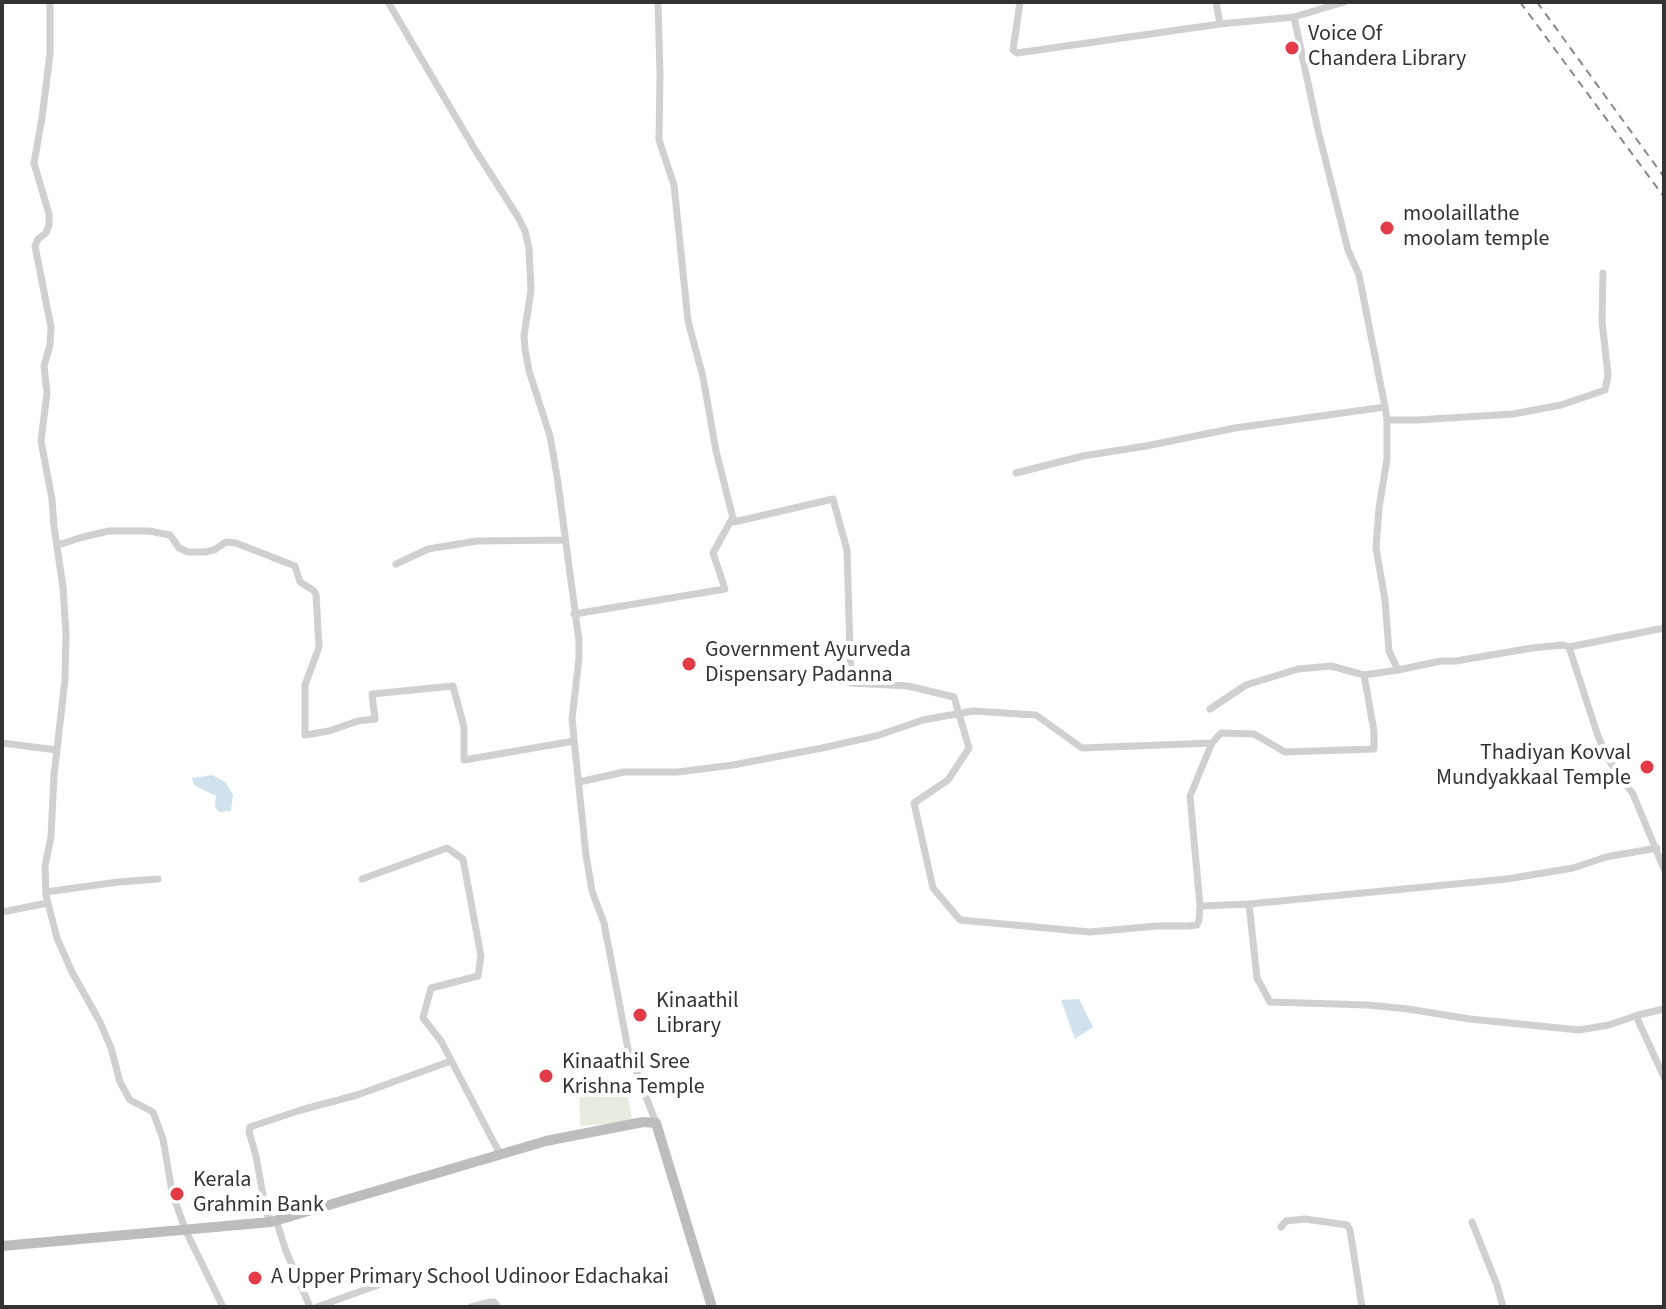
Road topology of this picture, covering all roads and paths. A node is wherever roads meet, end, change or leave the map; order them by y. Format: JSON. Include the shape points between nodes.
{"nodes":[{"id":1,"x":50,"y":2,"type":"edge"},
{"id":2,"x":388,"y":2,"type":"edge"},
{"id":3,"x":658,"y":2,"type":"edge"},
{"id":4,"x":1020,"y":2,"type":"edge"},
{"id":5,"x":1216,"y":2,"type":"edge"},
{"id":6,"x":1344,"y":2,"type":"edge"},
{"id":7,"x":1294,"y":17,"type":"junction"},
{"id":8,"x":1220,"y":24,"type":"junction"},
{"id":9,"x":1603,"y":273,"type":"dead end"},
{"id":10,"x":1385,"y":407,"type":"junction"},
{"id":11,"x":1387,"y":420,"type":"junction"},
{"id":12,"x":1016,"y":473,"type":"dead end"},
{"id":13,"x":733,"y":517,"type":"junction"},
{"id":14,"x":565,"y":540,"type":"junction"},
{"id":15,"x":58,"y":545,"type":"junction"},
{"id":16,"x":396,"y":564,"type":"dead end"},
{"id":17,"x":574,"y":614,"type":"junction"},
{"id":18,"x":1664,"y":628,"type":"edge"},
{"id":19,"x":1569,"y":647,"type":"junction"},
{"id":20,"x":1398,"y":670,"type":"junction"},
{"id":21,"x":1364,"y":675,"type":"junction"},
{"id":22,"x":1210,"y":709,"type":"dead end"},
{"id":23,"x":959,"y":714,"type":"junction"},
{"id":24,"x":574,"y":741,"type":"junction"},
{"id":25,"x":2,"y":743,"type":"edge"},
{"id":26,"x":1212,"y":743,"type":"junction"},
{"id":27,"x":57,"y":750,"type":"junction"},
{"id":28,"x":579,"y":782,"type":"junction"},
{"id":29,"x":1657,"y":848,"type":"junction"},
{"id":30,"x":1664,"y":869,"type":"edge"},
{"id":31,"x":158,"y":879,"type":"dead end"},
{"id":32,"x":362,"y":879,"type":"dead end"},
{"id":33,"x":46,"y":892,"type":"junction"},
{"id":34,"x":48,"y":903,"type":"junction"},
{"id":35,"x":1249,"y":904,"type":"junction"},
{"id":36,"x":1200,"y":906,"type":"junction"},
{"id":37,"x":2,"y":912,"type":"edge"},
{"id":38,"x":1664,"y":1009,"type":"edge"},
{"id":39,"x":1636,"y":1016,"type":"junction"},
{"id":40,"x":451,"y":1061,"type":"junction"},
{"id":41,"x":1664,"y":1077,"type":"edge"},
{"id":42,"x":656,"y":1123,"type":"junction"},
{"id":43,"x":500,"y":1154,"type":"junction"},
{"id":44,"x":273,"y":1221,"type":"junction"},
{"id":45,"x":1472,"y":1222,"type":"dead end"},
{"id":46,"x":1281,"y":1227,"type":"dead end"},
{"id":47,"x":185,"y":1229,"type":"junction"},
{"id":48,"x":2,"y":1246,"type":"edge"},
{"id":49,"x":378,"y":1285,"type":"dead end"},
{"id":50,"x":223,"y":1307,"type":"edge"},
{"id":51,"x":310,"y":1307,"type":"edge"},
{"id":52,"x":317,"y":1307,"type":"edge"},
{"id":53,"x":471,"y":1307,"type":"edge"},
{"id":54,"x":498,"y":1307,"type":"edge"},
{"id":55,"x":712,"y":1307,"type":"edge"},
{"id":56,"x":1362,"y":1307,"type":"edge"},
{"id":57,"x":1503,"y":1307,"type":"edge"}],
"edges":[{"from":1,"to":15,"type":"street","via":[[50,54],[34,163],[49,225],[35,246],[51,327],[41,441]]},
{"from":2,"to":14,"type":"street","via":[[525,231],[531,290],[525,349],[550,436]]},
{"from":3,"to":13,"type":"street","via":[[659,140],[674,185],[688,321]]},
{"from":4,"to":8,"type":"street","via":[[1013,50],[1017,53]]},
{"from":5,"to":8,"type":"street"},
{"from":6,"to":7,"type":"street"},
{"from":7,"to":8,"type":"street"},
{"from":7,"to":10,"type":"street","via":[[1348,250],[1359,275]]},
{"from":9,"to":11,"type":"street","via":[[1605,390],[1513,414]]},
{"from":10,"to":11,"type":"street"},
{"from":10,"to":12,"type":"street","via":[[1248,425]]},
{"from":11,"to":20,"type":"street","via":[[1376,548],[1389,651]]},
{"from":13,"to":17,"type":"street","via":[[713,553],[725,589]]},
{"from":13,"to":23,"type":"street","via":[[734,522],[833,499],[847,550],[851,683],[908,686],[954,697]]},
{"from":14,"to":16,"type":"street","via":[[477,541],[428,549]]},
{"from":14,"to":17,"type":"street"},
{"from":15,"to":24,"type":"street","via":[[109,531],[149,531],[170,535],[188,552],[236,543],[295,566],[300,582],[316,594],[319,647],[305,685],[305,735],[375,719],[372,694],[453,686],[464,727],[464,760]]},
{"from":15,"to":27,"type":"street","via":[[66,634]]},
{"from":17,"to":24,"type":"street","via":[[579,641]]},
{"from":18,"to":19,"type":"street"},
{"from":19,"to":20,"type":"street","via":[[1520,649]]},
{"from":19,"to":29,"type":"street","via":[[1607,758],[1633,794]]},
{"from":20,"to":21,"type":"street"},
{"from":21,"to":22,"type":"street","via":[[1331,666],[1298,669],[1246,685]]},
{"from":21,"to":26,"type":"street","via":[[1374,749],[1285,752],[1254,734],[1221,733]]},
{"from":23,"to":26,"type":"street","via":[[1036,715],[1082,748]]},
{"from":23,"to":28,"type":"street","via":[[733,765],[624,772]]},
{"from":23,"to":36,"type":"street","via":[[969,748],[948,780],[914,803],[933,888],[960,920],[1090,932],[1197,925]]},
{"from":24,"to":28,"type":"street"},
{"from":25,"to":27,"type":"street"},
{"from":26,"to":36,"type":"street","via":[[1190,796]]},
{"from":27,"to":33,"type":"street"},
{"from":28,"to":42,"type":"street","via":[[592,891],[604,923],[628,1049]]},
{"from":29,"to":30,"type":"street"},
{"from":29,"to":35,"type":"street","via":[[1507,879]]},
{"from":31,"to":33,"type":"street"},
{"from":32,"to":40,"type":"street","via":[[447,848],[463,859],[481,956],[478,976],[431,988],[423,1018]]},
{"from":33,"to":34,"type":"street"},
{"from":34,"to":37,"type":"street"},
{"from":34,"to":47,"type":"street","via":[[57,938],[100,1022],[120,1082],[130,1100],[153,1112]]},
{"from":35,"to":36,"type":"street"},
{"from":35,"to":39,"type":"street","via":[[1257,978],[1270,1002],[1381,1006],[1579,1030]]},
{"from":38,"to":39,"type":"street"},
{"from":39,"to":41,"type":"street"},
{"from":40,"to":43,"type":"street"},
{"from":40,"to":44,"type":"street","via":[[250,1127],[266,1212]]},
{"from":42,"to":43,"type":"main road"},
{"from":42,"to":55,"type":"main road"},
{"from":43,"to":44,"type":"main road"},
{"from":44,"to":47,"type":"main road"},
{"from":44,"to":51,"type":"street"},
{"from":45,"to":57,"type":"street"},
{"from":46,"to":56,"type":"street","via":[[1286,1221],[1305,1219],[1347,1225]]},
{"from":47,"to":48,"type":"main road"},
{"from":47,"to":50,"type":"street"},
{"from":49,"to":52,"type":"street"},
{"from":53,"to":54,"type":"street","via":[[490,1302]]}]}
